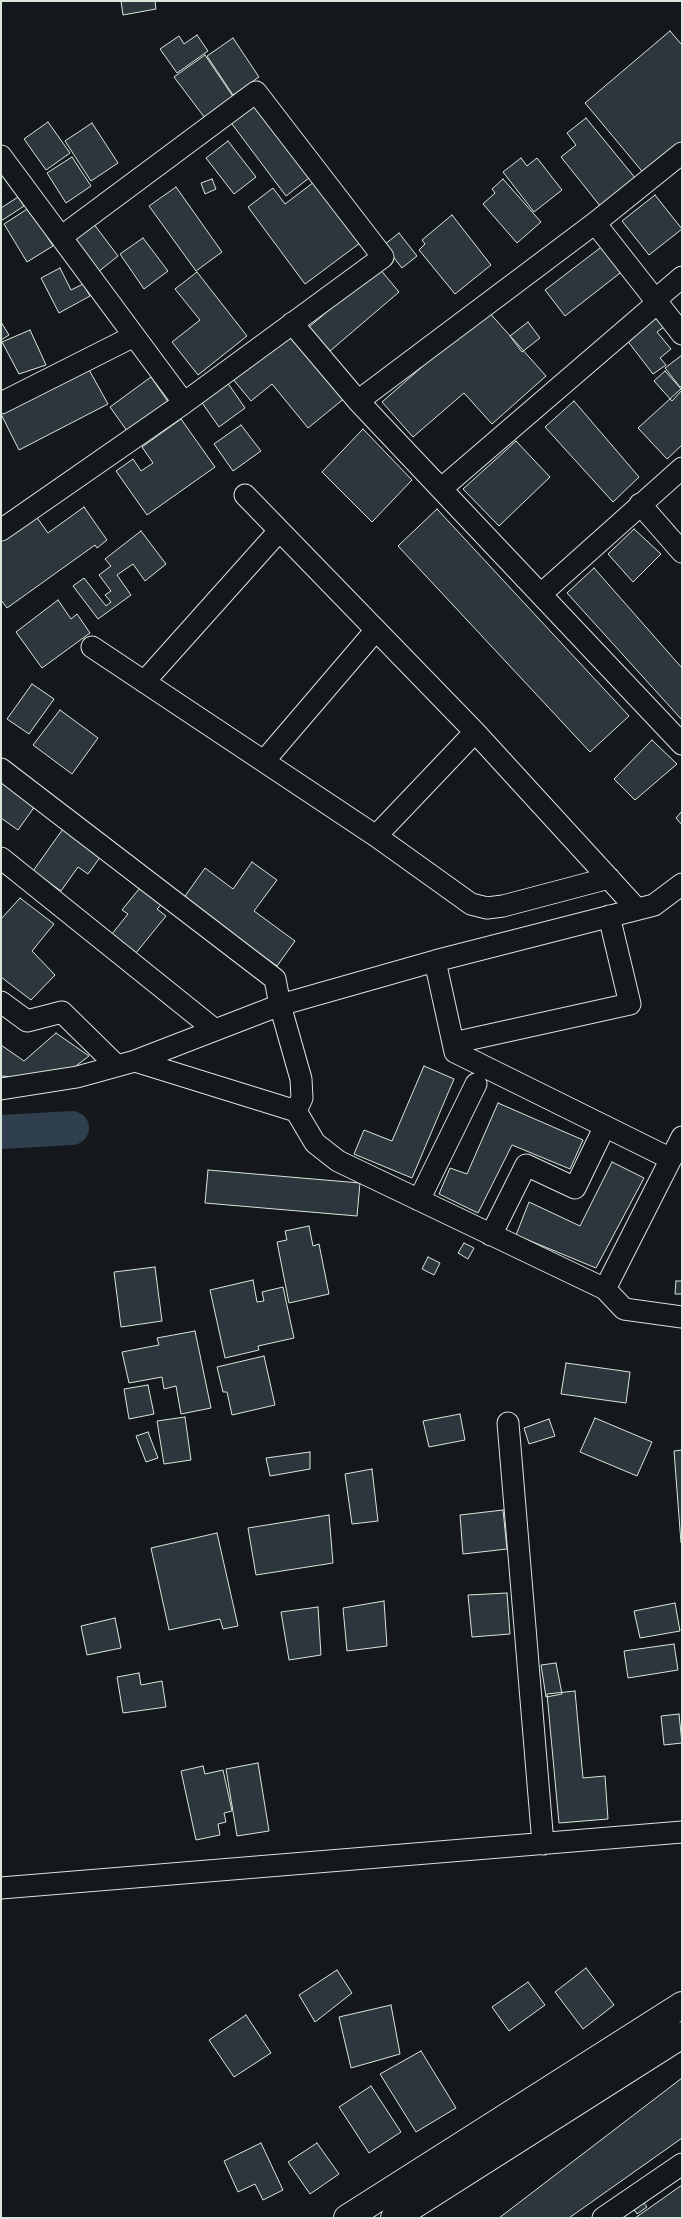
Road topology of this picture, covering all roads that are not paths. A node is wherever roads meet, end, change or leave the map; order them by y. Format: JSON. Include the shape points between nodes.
{"nodes":[{"id":1,"x":682,"y":153,"type":"edge"},
{"id":2,"x":2,"y":160,"type":"edge"},
{"id":3,"x":595,"y":223,"type":"junction"},
{"id":4,"x":61,"y":237,"type":"junction"},
{"id":5,"x":682,"y":277,"type":"edge"},
{"id":6,"x":655,"y":303,"type":"junction"},
{"id":7,"x":292,"y":323,"type":"junction"},
{"id":8,"x":682,"y":334,"type":"edge"},
{"id":9,"x":134,"y":336,"type":"junction"},
{"id":10,"x":358,"y":401,"type":"junction"},
{"id":11,"x":1,"y":403,"type":"edge"},
{"id":12,"x":184,"y":403,"type":"junction"},
{"id":13,"x":682,"y":468,"type":"edge"},
{"id":14,"x":442,"y":488,"type":"junction"},
{"id":15,"x":245,"y":495,"type":"dead end"},
{"id":16,"x":640,"y":504,"type":"junction"},
{"id":17,"x":4,"y":522,"type":"edge"},
{"id":18,"x":279,"y":531,"type":"junction"},
{"id":19,"x":682,"y":552,"type":"edge"},
{"id":20,"x":541,"y":594,"type":"junction"},
{"id":21,"x":376,"y":630,"type":"junction"},
{"id":22,"x":92,"y":647,"type":"dead end"},
{"id":23,"x":144,"y":682,"type":"junction"},
{"id":24,"x":475,"y":732,"type":"junction"},
{"id":25,"x":682,"y":744,"type":"edge"},
{"id":26,"x":264,"y":761,"type":"junction"},
{"id":27,"x":1,"y":769,"type":"edge"},
{"id":28,"x":376,"y":836,"type":"junction"},
{"id":29,"x":1,"y":858,"type":"edge"},
{"id":30,"x":609,"y":878,"type":"junction"},
{"id":31,"x":682,"y":884,"type":"edge"},
{"id":32,"x":638,"y":909,"type":"junction"},
{"id":33,"x":609,"y":916,"type":"junction"},
{"id":34,"x":435,"y":961,"type":"junction"},
{"id":35,"x":1,"y":1002,"type":"edge"},
{"id":36,"x":280,"y":1005,"type":"junction"},
{"id":37,"x":215,"y":1030,"type":"junction"},
{"id":38,"x":453,"y":1043,"type":"junction"},
{"id":39,"x":126,"y":1064,"type":"junction"},
{"id":40,"x":476,"y":1084,"type":"dead end"},
{"id":41,"x":1,"y":1089,"type":"edge"},
{"id":42,"x":296,"y":1111,"type":"junction"},
{"id":43,"x":605,"y":1126,"type":"junction"},
{"id":44,"x":682,"y":1137,"type":"edge"},
{"id":45,"x":671,"y":1159,"type":"junction"},
{"id":46,"x":419,"y":1200,"type":"junction"},
{"id":47,"x":492,"y":1235,"type":"junction"},
{"id":48,"x":605,"y":1289,"type":"junction"},
{"id":49,"x":682,"y":1317,"type":"edge"},
{"id":50,"x":508,"y":1422,"type":"dead end"},
{"id":51,"x":682,"y":1832,"type":"edge"},
{"id":52,"x":543,"y":1844,"type":"junction"},
{"id":53,"x":1,"y":1888,"type":"edge"},
{"id":54,"x":682,"y":2005,"type":"edge"},
{"id":55,"x":682,"y":2035,"type":"edge"},
{"id":56,"x":682,"y":2164,"type":"edge"},
{"id":57,"x":347,"y":2218,"type":"edge"},
{"id":58,"x":394,"y":2218,"type":"edge"},
{"id":59,"x":603,"y":2218,"type":"edge"}],
"edges":[{"from":1,"to":3,"type":"street"},
{"from":2,"to":4,"type":"street"},
{"from":3,"to":6,"type":"street"},
{"from":3,"to":10,"type":"street"},
{"from":4,"to":7,"type":"street","via":[[256,92],[383,258]]},
{"from":4,"to":9,"type":"street"},
{"from":5,"to":6,"type":"street"},
{"from":6,"to":8,"type":"street"},
{"from":6,"to":14,"type":"street"},
{"from":7,"to":10,"type":"street"},
{"from":7,"to":12,"type":"street"},
{"from":9,"to":11,"type":"street"},
{"from":9,"to":12,"type":"street"},
{"from":10,"to":14,"type":"street"},
{"from":12,"to":17,"type":"street"},
{"from":13,"to":16,"type":"street"},
{"from":14,"to":20,"type":"street"},
{"from":15,"to":18,"type":"street"},
{"from":16,"to":19,"type":"street"},
{"from":16,"to":20,"type":"street"},
{"from":18,"to":21,"type":"street"},
{"from":18,"to":23,"type":"street"},
{"from":20,"to":25,"type":"street"},
{"from":21,"to":24,"type":"street"},
{"from":21,"to":26,"type":"street"},
{"from":22,"to":23,"type":"street"},
{"from":23,"to":26,"type":"street"},
{"from":24,"to":28,"type":"street"},
{"from":24,"to":30,"type":"street"},
{"from":26,"to":28,"type":"street"},
{"from":27,"to":36,"type":"street","via":[[276,979]]},
{"from":28,"to":30,"type":"street","via":[[459,898],[487,908]]},
{"from":29,"to":37,"type":"street"},
{"from":30,"to":32,"type":"street"},
{"from":31,"to":32,"type":"street","via":[[654,905]]},
{"from":32,"to":33,"type":"street"},
{"from":33,"to":34,"type":"street"},
{"from":33,"to":38,"type":"street","via":[[630,1004]]},
{"from":34,"to":36,"type":"street"},
{"from":34,"to":38,"type":"street"},
{"from":35,"to":39,"type":"street","via":[[27,1021],[62,1012]]},
{"from":36,"to":37,"type":"street"},
{"from":36,"to":42,"type":"street","via":[[301,1079],[302,1098]]},
{"from":37,"to":39,"type":"street"},
{"from":38,"to":43,"type":"street","via":[[455,1052]]},
{"from":39,"to":41,"type":"street","via":[[77,1077]]},
{"from":39,"to":42,"type":"street"},
{"from":40,"to":46,"type":"street"},
{"from":42,"to":46,"type":"street","via":[[315,1143],[338,1161]]},
{"from":43,"to":45,"type":"street"},
{"from":43,"to":47,"type":"street","via":[[575,1188],[526,1165]]},
{"from":44,"to":45,"type":"street"},
{"from":45,"to":48,"type":"street"},
{"from":46,"to":47,"type":"street"},
{"from":47,"to":48,"type":"street"},
{"from":48,"to":49,"type":"street","via":[[624,1309]]},
{"from":50,"to":52,"type":"street"},
{"from":51,"to":52,"type":"street"},
{"from":52,"to":53,"type":"street"},
{"from":54,"to":57,"type":"main road"},
{"from":55,"to":58,"type":"main road"},
{"from":56,"to":59,"type":"street"}]}
